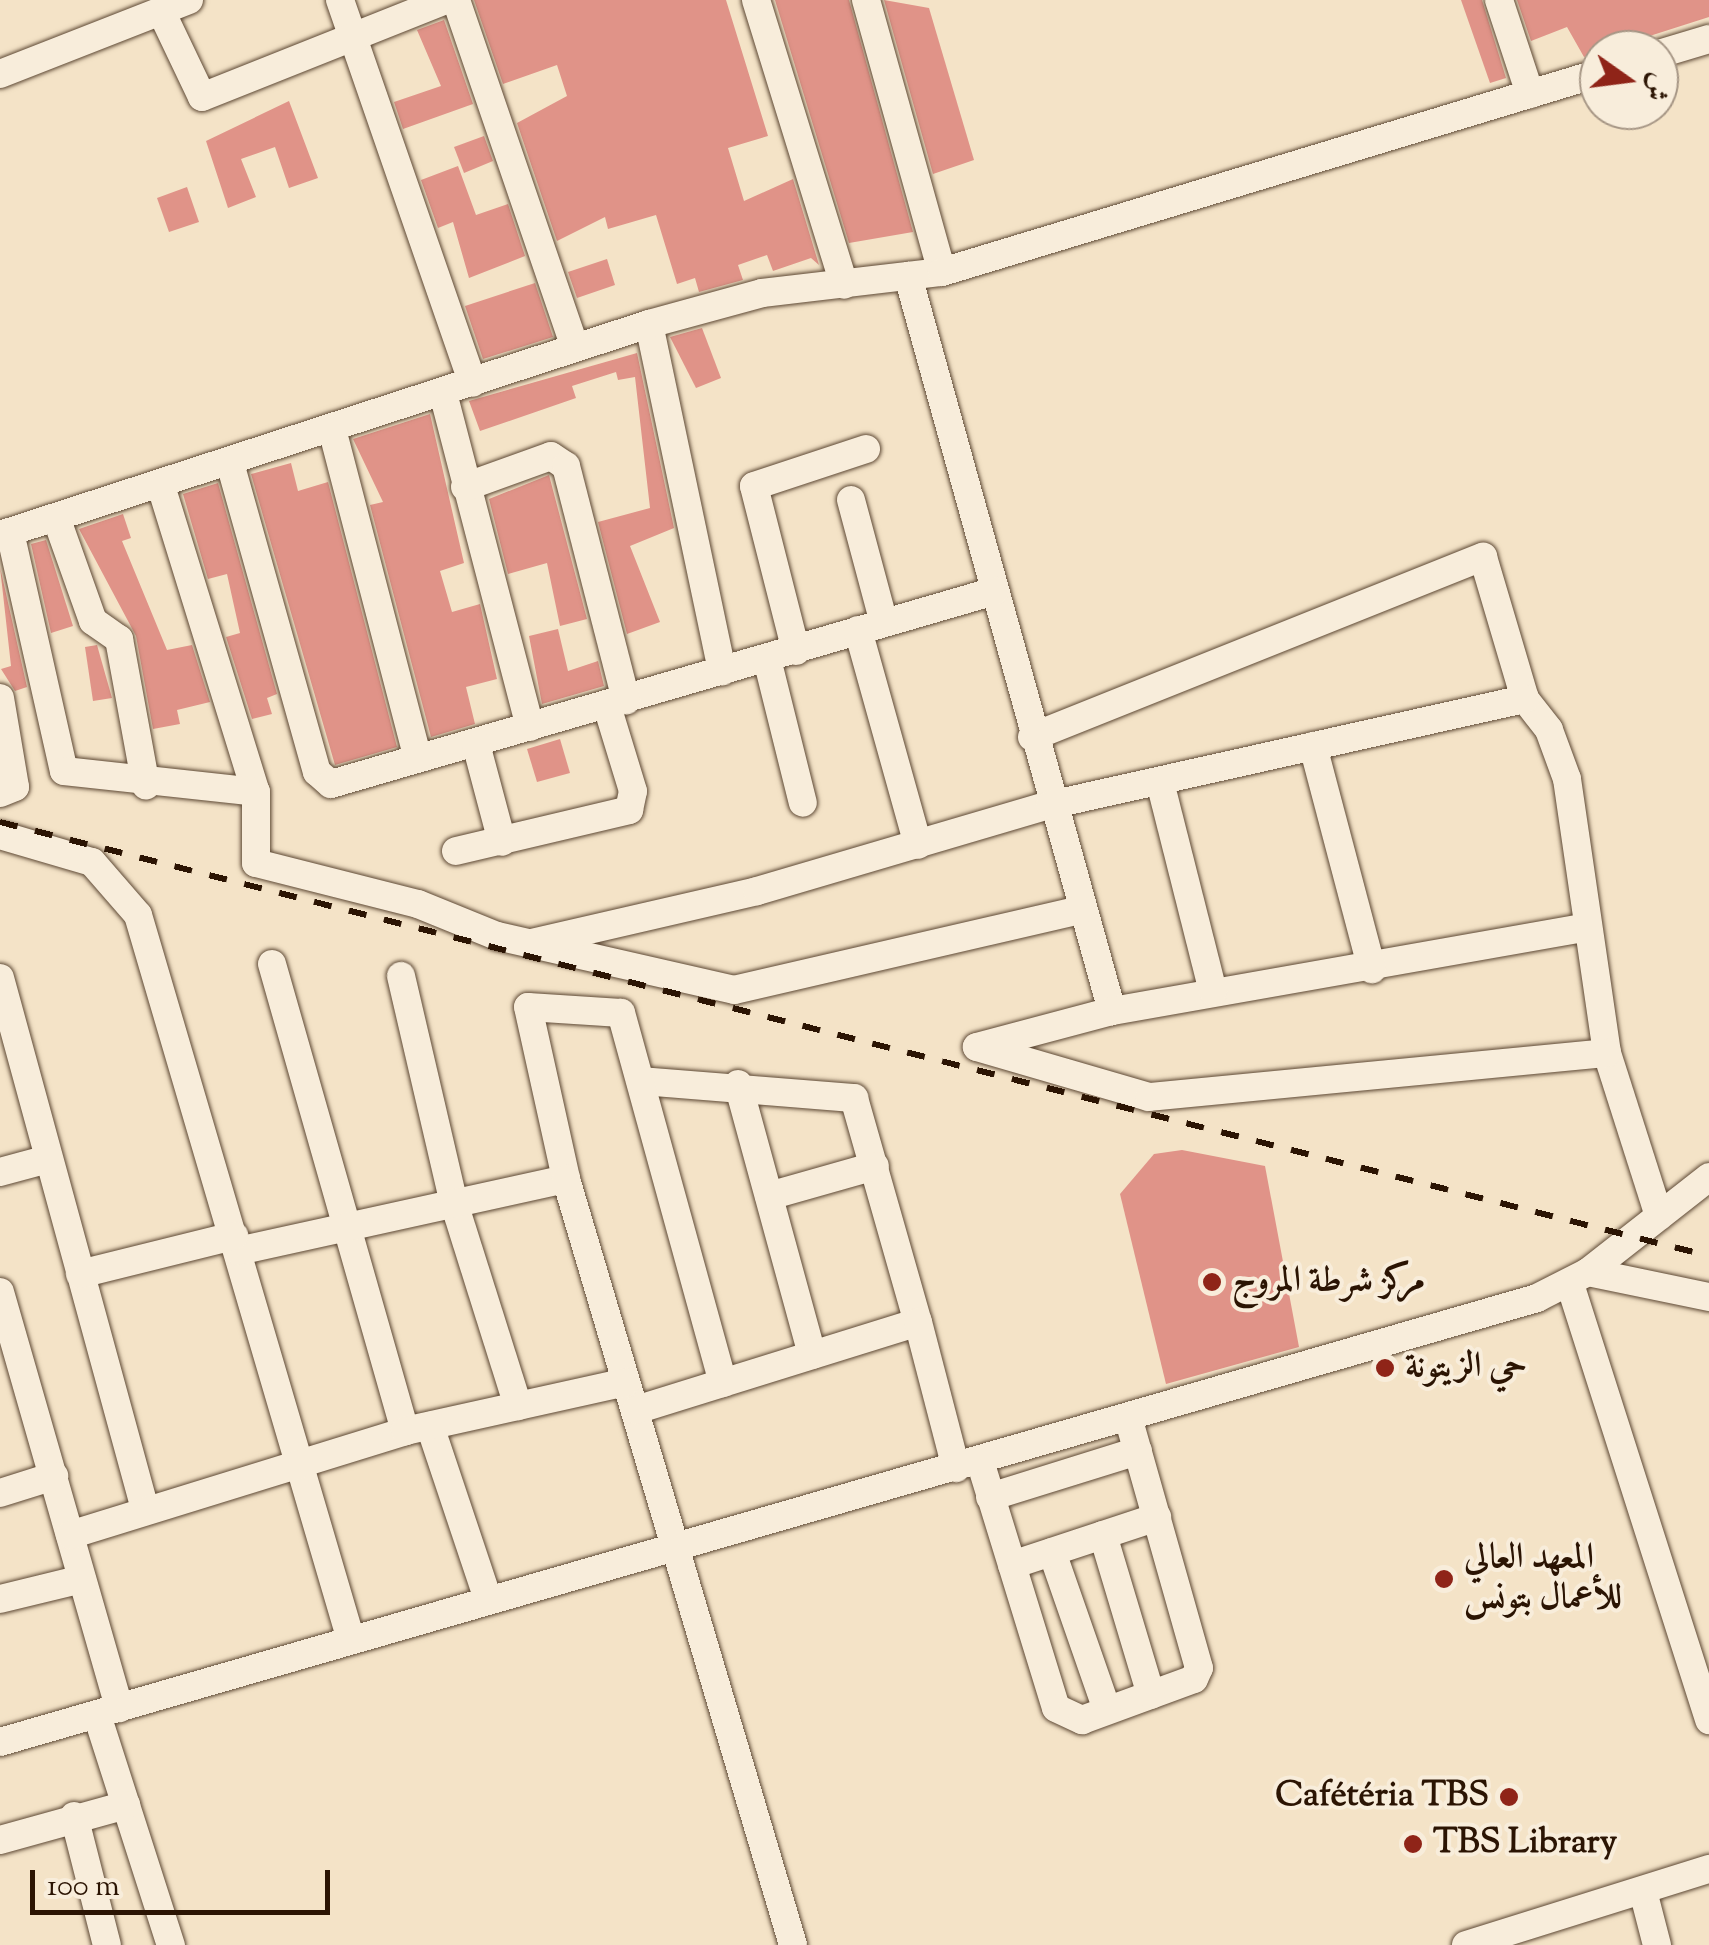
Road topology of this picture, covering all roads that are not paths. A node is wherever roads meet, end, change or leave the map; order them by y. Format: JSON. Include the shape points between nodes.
{"nodes":[{"id":1,"x":189,"y":0,"type":"edge"},
{"id":2,"x":340,"y":0,"type":"edge"},
{"id":3,"x":446,"y":0,"type":"edge"},
{"id":4,"x":456,"y":0,"type":"edge"},
{"id":5,"x":756,"y":0,"type":"edge"},
{"id":6,"x":866,"y":0,"type":"edge"},
{"id":7,"x":1499,"y":0,"type":"edge"},
{"id":8,"x":161,"y":11,"type":"junction"},
{"id":9,"x":1709,"y":38,"type":"edge"},
{"id":10,"x":353,"y":39,"type":"junction"},
{"id":11,"x":1679,"y":48,"type":"edge"},
{"id":12,"x":0,"y":74,"type":"edge"},
{"id":13,"x":1579,"y":79,"type":"edge"},
{"id":14,"x":1530,"y":94,"type":"junction"},
{"id":15,"x":942,"y":272,"type":"junction"},
{"id":16,"x":908,"y":276,"type":"junction"},
{"id":17,"x":844,"y":285,"type":"junction"},
{"id":18,"x":649,"y":324,"type":"junction"},
{"id":19,"x":575,"y":347,"type":"junction"},
{"id":20,"x":473,"y":383,"type":"junction"},
{"id":21,"x":443,"y":393,"type":"junction"},
{"id":22,"x":332,"y":429,"type":"junction"},
{"id":23,"x":866,"y":448,"type":"dead end"},
{"id":24,"x":230,"y":463,"type":"junction"},
{"id":25,"x":161,"y":486,"type":"junction"},
{"id":26,"x":466,"y":487,"type":"junction"},
{"id":27,"x":852,"y":500,"type":"dead end"},
{"id":28,"x":57,"y":520,"type":"junction"},
{"id":29,"x":5,"y":533,"type":"edge"},
{"id":30,"x":995,"y":591,"type":"junction"},
{"id":31,"x":871,"y":627,"type":"junction"},
{"id":32,"x":796,"y":651,"type":"junction"},
{"id":33,"x":767,"y":659,"type":"junction"},
{"id":34,"x":722,"y":672,"type":"junction"},
{"id":35,"x":0,"y":698,"type":"edge"},
{"id":36,"x":1525,"y":699,"type":"junction"},
{"id":37,"x":617,"y":703,"type":"junction"},
{"id":38,"x":530,"y":727,"type":"junction"},
{"id":39,"x":1032,"y":737,"type":"junction"},
{"id":40,"x":476,"y":744,"type":"junction"},
{"id":41,"x":1313,"y":746,"type":"junction"},
{"id":42,"x":418,"y":758,"type":"junction"},
{"id":43,"x":1160,"y":782,"type":"junction"},
{"id":44,"x":146,"y":786,"type":"junction"},
{"id":45,"x":256,"y":792,"type":"junction"},
{"id":46,"x":0,"y":793,"type":"edge"},
{"id":47,"x":804,"y":803,"type":"dead end"},
{"id":48,"x":1050,"y":805,"type":"junction"},
{"id":49,"x":0,"y":836,"type":"edge"},
{"id":50,"x":502,"y":842,"type":"junction"},
{"id":51,"x":918,"y":844,"type":"junction"},
{"id":52,"x":456,"y":851,"type":"dead end"},
{"id":53,"x":1081,"y":910,"type":"junction"},
{"id":54,"x":1588,"y":927,"type":"junction"},
{"id":55,"x":528,"y":944,"type":"junction"},
{"id":56,"x":272,"y":964,"type":"dead end"},
{"id":57,"x":1372,"y":969,"type":"junction"},
{"id":58,"x":400,"y":976,"type":"dead end"},
{"id":59,"x":0,"y":978,"type":"edge"},
{"id":60,"x":1212,"y":991,"type":"junction"},
{"id":61,"x":1112,"y":1011,"type":"junction"},
{"id":62,"x":1607,"y":1054,"type":"junction"},
{"id":63,"x":641,"y":1081,"type":"junction"},
{"id":64,"x":738,"y":1084,"type":"junction"},
{"id":65,"x":48,"y":1159,"type":"junction"},
{"id":66,"x":875,"y":1166,"type":"junction"},
{"id":67,"x":0,"y":1172,"type":"edge"},
{"id":68,"x":1709,"y":1177,"type":"edge"},
{"id":69,"x":566,"y":1179,"type":"junction"},
{"id":70,"x":769,"y":1196,"type":"junction"},
{"id":71,"x":454,"y":1203,"type":"junction"},
{"id":72,"x":1659,"y":1216,"type":"junction"},
{"id":73,"x":349,"y":1224,"type":"junction"},
{"id":74,"x":236,"y":1243,"type":"junction"},
{"id":75,"x":80,"y":1274,"type":"junction"},
{"id":76,"x":1579,"y":1278,"type":"junction"},
{"id":77,"x":0,"y":1292,"type":"edge"},
{"id":78,"x":1709,"y":1297,"type":"edge"},
{"id":79,"x":918,"y":1322,"type":"junction"},
{"id":80,"x":812,"y":1355,"type":"junction"},
{"id":81,"x":626,"y":1382,"type":"junction"},
{"id":82,"x":723,"y":1382,"type":"junction"},
{"id":83,"x":518,"y":1406,"type":"junction"},
{"id":84,"x":636,"y":1410,"type":"junction"},
{"id":85,"x":1128,"y":1417,"type":"junction"},
{"id":86,"x":418,"y":1428,"type":"junction"},
{"id":87,"x":1138,"y":1451,"type":"junction"},
{"id":88,"x":968,"y":1464,"type":"junction"},
{"id":89,"x":296,"y":1465,"type":"junction"},
{"id":90,"x":54,"y":1476,"type":"junction"},
{"id":91,"x":0,"y":1493,"type":"edge"},
{"id":92,"x":990,"y":1497,"type":"junction"},
{"id":93,"x":145,"y":1509,"type":"junction"},
{"id":94,"x":1158,"y":1518,"type":"junction"},
{"id":95,"x":70,"y":1535,"type":"junction"},
{"id":96,"x":1102,"y":1536,"type":"junction"},
{"id":97,"x":675,"y":1544,"type":"junction"},
{"id":98,"x":1052,"y":1552,"type":"junction"},
{"id":99,"x":1012,"y":1565,"type":"junction"},
{"id":100,"x":82,"y":1579,"type":"junction"},
{"id":101,"x":488,"y":1599,"type":"junction"},
{"id":102,"x":0,"y":1600,"type":"edge"},
{"id":103,"x":351,"y":1640,"type":"junction"},
{"id":104,"x":1151,"y":1695,"type":"junction"},
{"id":105,"x":1107,"y":1710,"type":"junction"},
{"id":106,"x":108,"y":1711,"type":"junction"},
{"id":107,"x":1709,"y":1720,"type":"edge"},
{"id":108,"x":0,"y":1742,"type":"edge"},
{"id":109,"x":126,"y":1805,"type":"junction"},
{"id":110,"x":74,"y":1816,"type":"junction"},
{"id":111,"x":0,"y":1840,"type":"edge"},
{"id":112,"x":1709,"y":1869,"type":"edge"},
{"id":113,"x":1642,"y":1891,"type":"junction"},
{"id":114,"x":1524,"y":1937,"type":"edge"},
{"id":115,"x":107,"y":1945,"type":"edge"},
{"id":116,"x":171,"y":1945,"type":"edge"},
{"id":117,"x":794,"y":1945,"type":"edge"},
{"id":118,"x":1466,"y":1945,"type":"edge"},
{"id":119,"x":1657,"y":1945,"type":"edge"}],
"edges":[{"from":1,"to":8,"type":"street"},
{"from":2,"to":10,"type":"street"},
{"from":3,"to":10,"type":"street"},
{"from":4,"to":19,"type":"street"},
{"from":5,"to":17,"type":"street"},
{"from":6,"to":15,"type":"street"},
{"from":7,"to":14,"type":"street"},
{"from":8,"to":10,"type":"street","via":[[202,97]]},
{"from":8,"to":12,"type":"street"},
{"from":9,"to":11,"type":"street"},
{"from":10,"to":20,"type":"street"},
{"from":13,"to":14,"type":"street"},
{"from":14,"to":15,"type":"street"},
{"from":15,"to":16,"type":"street"},
{"from":16,"to":17,"type":"street"},
{"from":16,"to":30,"type":"street"},
{"from":17,"to":18,"type":"street","via":[[762,293]]},
{"from":18,"to":19,"type":"street"},
{"from":18,"to":34,"type":"street"},
{"from":19,"to":20,"type":"street"},
{"from":20,"to":21,"type":"street"},
{"from":21,"to":22,"type":"street"},
{"from":21,"to":26,"type":"street"},
{"from":22,"to":24,"type":"street"},
{"from":22,"to":42,"type":"street"},
{"from":23,"to":32,"type":"street","via":[[754,486]]},
{"from":24,"to":25,"type":"street"},
{"from":24,"to":42,"type":"street","via":[[319,778],[331,784]]},
{"from":25,"to":28,"type":"street"},
{"from":25,"to":45,"type":"street"},
{"from":26,"to":37,"type":"street","via":[[552,456],[566,466]]},
{"from":26,"to":38,"type":"street"},
{"from":27,"to":31,"type":"street"},
{"from":28,"to":29,"type":"street"},
{"from":28,"to":44,"type":"street","via":[[93,621],[119,640]]},
{"from":29,"to":44,"type":"street","via":[[58,762],[74,776]]},
{"from":30,"to":31,"type":"street"},
{"from":30,"to":39,"type":"street"},
{"from":31,"to":32,"type":"street"},
{"from":31,"to":51,"type":"street"},
{"from":32,"to":33,"type":"street"},
{"from":33,"to":34,"type":"street"},
{"from":33,"to":47,"type":"street"},
{"from":34,"to":37,"type":"street"},
{"from":35,"to":46,"type":"street","via":[[15,787]]},
{"from":36,"to":39,"type":"street","via":[[1490,563],[1471,556]]},
{"from":36,"to":41,"type":"street"},
{"from":36,"to":54,"type":"street","via":[[1550,730],[1567,778]]},
{"from":37,"to":38,"type":"street"},
{"from":37,"to":50,"type":"street","via":[[634,804]]},
{"from":38,"to":40,"type":"street"},
{"from":39,"to":48,"type":"street"},
{"from":40,"to":42,"type":"street"},
{"from":40,"to":50,"type":"street"},
{"from":41,"to":43,"type":"street"},
{"from":41,"to":57,"type":"street"},
{"from":43,"to":48,"type":"street"},
{"from":43,"to":60,"type":"street"},
{"from":44,"to":45,"type":"street"},
{"from":45,"to":55,"type":"street","via":[[256,863]]},
{"from":48,"to":51,"type":"street"},
{"from":48,"to":53,"type":"street"},
{"from":49,"to":74,"type":"street","via":[[92,862],[127,894]]},
{"from":50,"to":52,"type":"street"},
{"from":51,"to":55,"type":"street"},
{"from":53,"to":55,"type":"street","via":[[750,990]]},
{"from":53,"to":61,"type":"street"},
{"from":54,"to":57,"type":"street"},
{"from":54,"to":62,"type":"street"},
{"from":56,"to":73,"type":"street"},
{"from":57,"to":60,"type":"street"},
{"from":58,"to":71,"type":"street"},
{"from":59,"to":65,"type":"street"},
{"from":60,"to":61,"type":"street"},
{"from":61,"to":62,"type":"street","via":[[977,1047],[1149,1096]]},
{"from":62,"to":72,"type":"street"},
{"from":63,"to":64,"type":"street"},
{"from":63,"to":69,"type":"street","via":[[617,1008],[528,1007]]},
{"from":63,"to":82,"type":"street"},
{"from":64,"to":66,"type":"street","via":[[842,1091],[862,1108]]},
{"from":64,"to":70,"type":"street"},
{"from":65,"to":67,"type":"street"},
{"from":65,"to":75,"type":"street"},
{"from":66,"to":70,"type":"street"},
{"from":66,"to":79,"type":"street"},
{"from":68,"to":72,"type":"street"},
{"from":69,"to":71,"type":"street"},
{"from":69,"to":81,"type":"street"},
{"from":70,"to":80,"type":"street"},
{"from":71,"to":73,"type":"street"},
{"from":71,"to":83,"type":"street"},
{"from":72,"to":76,"type":"street"},
{"from":73,"to":74,"type":"street"},
{"from":73,"to":86,"type":"street"},
{"from":74,"to":75,"type":"street"},
{"from":74,"to":89,"type":"street"},
{"from":75,"to":93,"type":"street"},
{"from":76,"to":78,"type":"street"},
{"from":76,"to":85,"type":"street"},
{"from":76,"to":107,"type":"street"},
{"from":77,"to":90,"type":"street"},
{"from":79,"to":80,"type":"street"},
{"from":79,"to":88,"type":"street"},
{"from":80,"to":82,"type":"street"},
{"from":81,"to":83,"type":"street"},
{"from":81,"to":84,"type":"street"},
{"from":82,"to":84,"type":"street"},
{"from":83,"to":86,"type":"street"},
{"from":84,"to":97,"type":"street"},
{"from":85,"to":87,"type":"street"},
{"from":85,"to":88,"type":"street"},
{"from":86,"to":89,"type":"street"},
{"from":86,"to":101,"type":"street"},
{"from":87,"to":92,"type":"street"},
{"from":87,"to":94,"type":"street"},
{"from":88,"to":92,"type":"street"},
{"from":88,"to":97,"type":"street"},
{"from":89,"to":93,"type":"street"},
{"from":89,"to":103,"type":"street"},
{"from":90,"to":91,"type":"street"},
{"from":90,"to":95,"type":"street"},
{"from":92,"to":99,"type":"street"},
{"from":93,"to":95,"type":"street"},
{"from":94,"to":96,"type":"street"},
{"from":94,"to":104,"type":"street","via":[[1198,1668],[1194,1678]]},
{"from":95,"to":100,"type":"street"},
{"from":96,"to":98,"type":"street"},
{"from":96,"to":104,"type":"street"},
{"from":97,"to":101,"type":"street"},
{"from":97,"to":117,"type":"street"},
{"from":98,"to":99,"type":"street"},
{"from":98,"to":105,"type":"street"},
{"from":99,"to":105,"type":"street","via":[[1056,1708],[1082,1720]]},
{"from":100,"to":102,"type":"street"},
{"from":100,"to":106,"type":"street"},
{"from":101,"to":103,"type":"street"},
{"from":103,"to":106,"type":"street"},
{"from":104,"to":105,"type":"street"},
{"from":106,"to":108,"type":"street"},
{"from":106,"to":109,"type":"street"},
{"from":109,"to":110,"type":"street"},
{"from":109,"to":116,"type":"street"},
{"from":110,"to":111,"type":"street"},
{"from":110,"to":115,"type":"street"},
{"from":112,"to":113,"type":"street"},
{"from":113,"to":114,"type":"street"},
{"from":113,"to":119,"type":"street"},
{"from":114,"to":118,"type":"street"}]}
